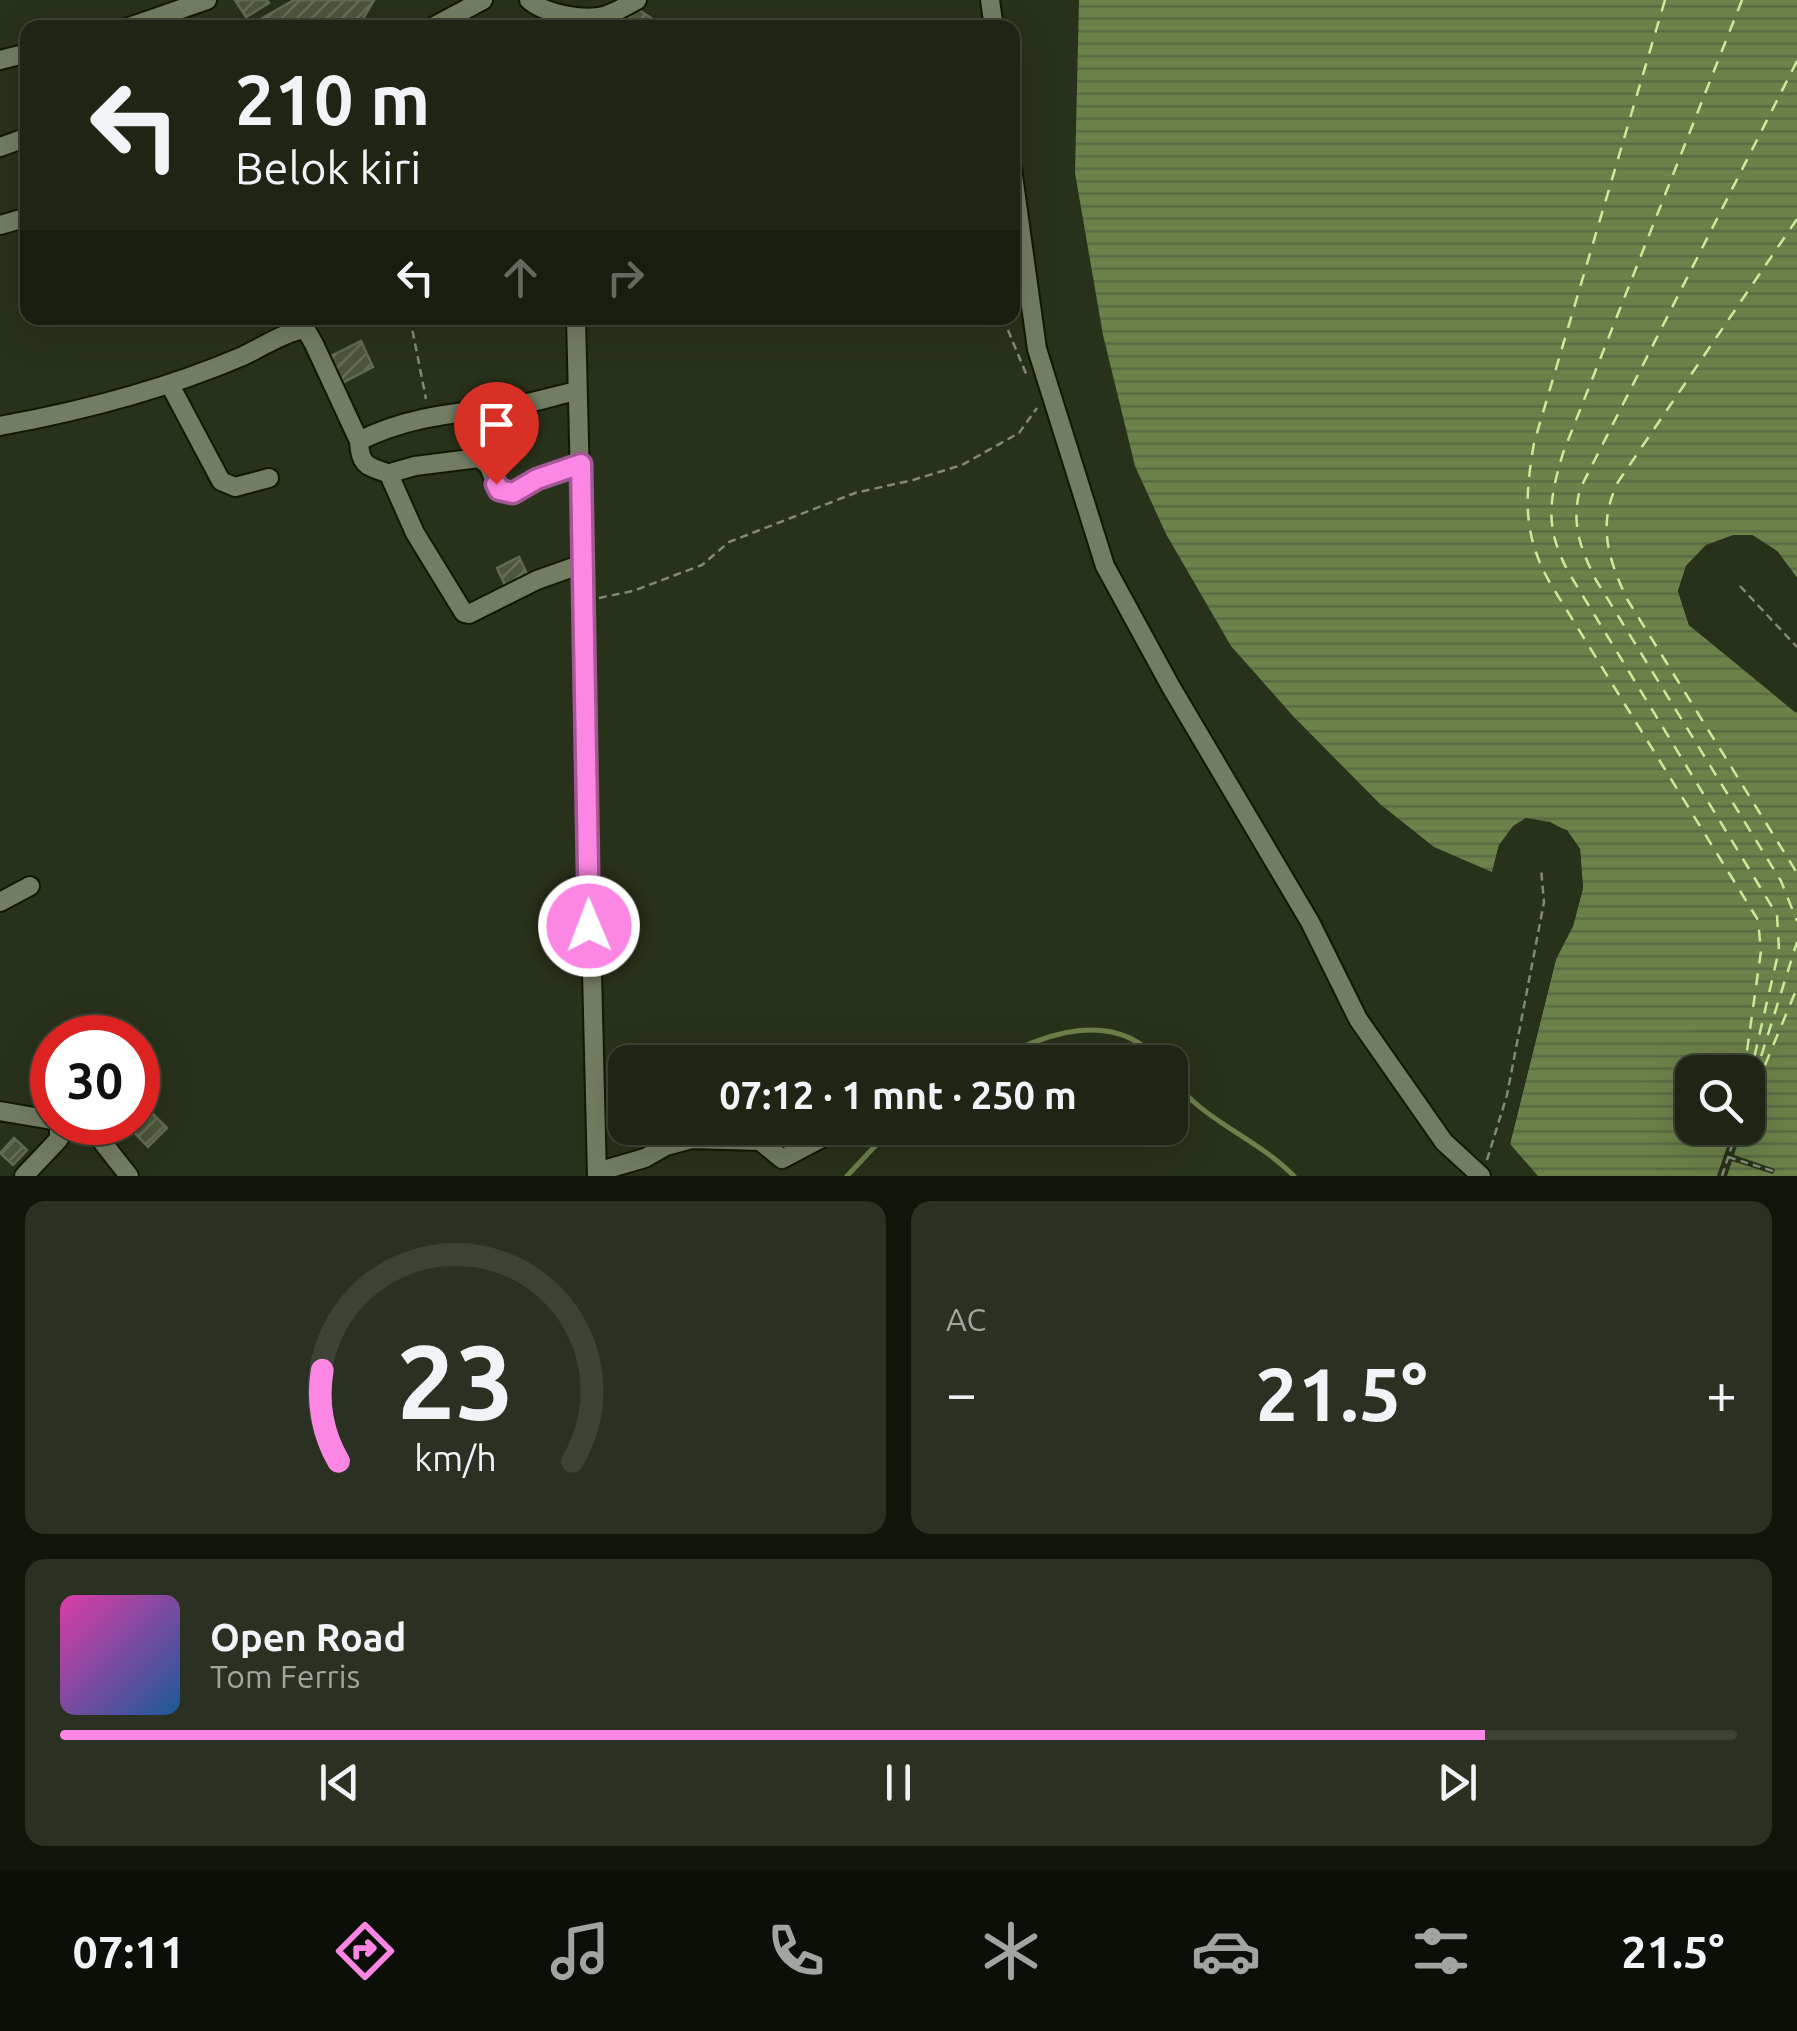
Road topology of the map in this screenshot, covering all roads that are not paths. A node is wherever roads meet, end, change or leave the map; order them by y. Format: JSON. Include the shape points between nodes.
{"nodes":[{"id":1,"x":206,"y":0,"type":"edge"},
{"id":2,"x":484,"y":0,"type":"edge"},
{"id":3,"x":528,"y":0,"type":"edge"},
{"id":4,"x":637,"y":0,"type":"edge"},
{"id":5,"x":571,"y":14,"type":"edge"},
{"id":6,"x":151,"y":20,"type":"edge"},
{"id":7,"x":445,"y":20,"type":"edge"},
{"id":8,"x":1020,"y":226,"type":"edge"},
{"id":9,"x":576,"y":325,"type":"edge"},
{"id":10,"x":170,"y":385,"type":"junction"},
{"id":11,"x":578,"y":391,"type":"junction"},
{"id":12,"x":0,"y":426,"type":"edge"},
{"id":13,"x":359,"y":442,"type":"junction"},
{"id":14,"x":581,"y":464,"type":"junction"},
{"id":15,"x":392,"y":474,"type":"junction"},
{"id":16,"x":269,"y":478,"type":"dead end"},
{"id":17,"x":582,"y":564,"type":"junction"},
{"id":18,"x":30,"y":886,"type":"dead end"},
{"id":19,"x":0,"y":902,"type":"edge"},
{"id":20,"x":0,"y":1110,"type":"edge"},
{"id":21,"x":30,"y":1116,"type":"edge"},
{"id":22,"x":53,"y":1145,"type":"edge"},
{"id":23,"x":109,"y":1145,"type":"edge"},
{"id":24,"x":670,"y":1145,"type":"edge"},
{"id":25,"x":766,"y":1145,"type":"edge"},
{"id":26,"x":809,"y":1145,"type":"edge"},
{"id":27,"x":1484,"y":1168,"type":"edge"},
{"id":28,"x":597,"y":1174,"type":"edge"},
{"id":29,"x":24,"y":1176,"type":"edge"},
{"id":30,"x":129,"y":1176,"type":"edge"}],
"edges":[{"from":1,"to":6,"type":"street"},
{"from":2,"to":7,"type":"street"},
{"from":3,"to":5,"type":"street"},
{"from":4,"to":5,"type":"street","via":[[600,17]]},
{"from":8,"to":27,"type":"street","via":[[1037,349],[1105,566],[1310,922],[1358,1019],[1444,1142]]},
{"from":9,"to":11,"type":"street"},
{"from":10,"to":12,"type":"street"},
{"from":10,"to":13,"type":"street","via":[[306,330]]},
{"from":10,"to":16,"type":"street","via":[[221,481],[235,487]]},
{"from":11,"to":13,"type":"street","via":[[428,416]]},
{"from":11,"to":14,"type":"street"},
{"from":13,"to":15,"type":"street","via":[[364,464]]},
{"from":14,"to":15,"type":"street","via":[[513,493],[499,490],[479,458]]},
{"from":14,"to":17,"type":"street"},
{"from":15,"to":17,"type":"street","via":[[414,533],[464,613]]},
{"from":17,"to":28,"type":"street"},
{"from":18,"to":19,"type":"street"},
{"from":20,"to":21,"type":"street"},
{"from":22,"to":29,"type":"street"},
{"from":23,"to":30,"type":"street"},
{"from":24,"to":28,"type":"street"},
{"from":25,"to":26,"type":"street","via":[[782,1159]]}]}
